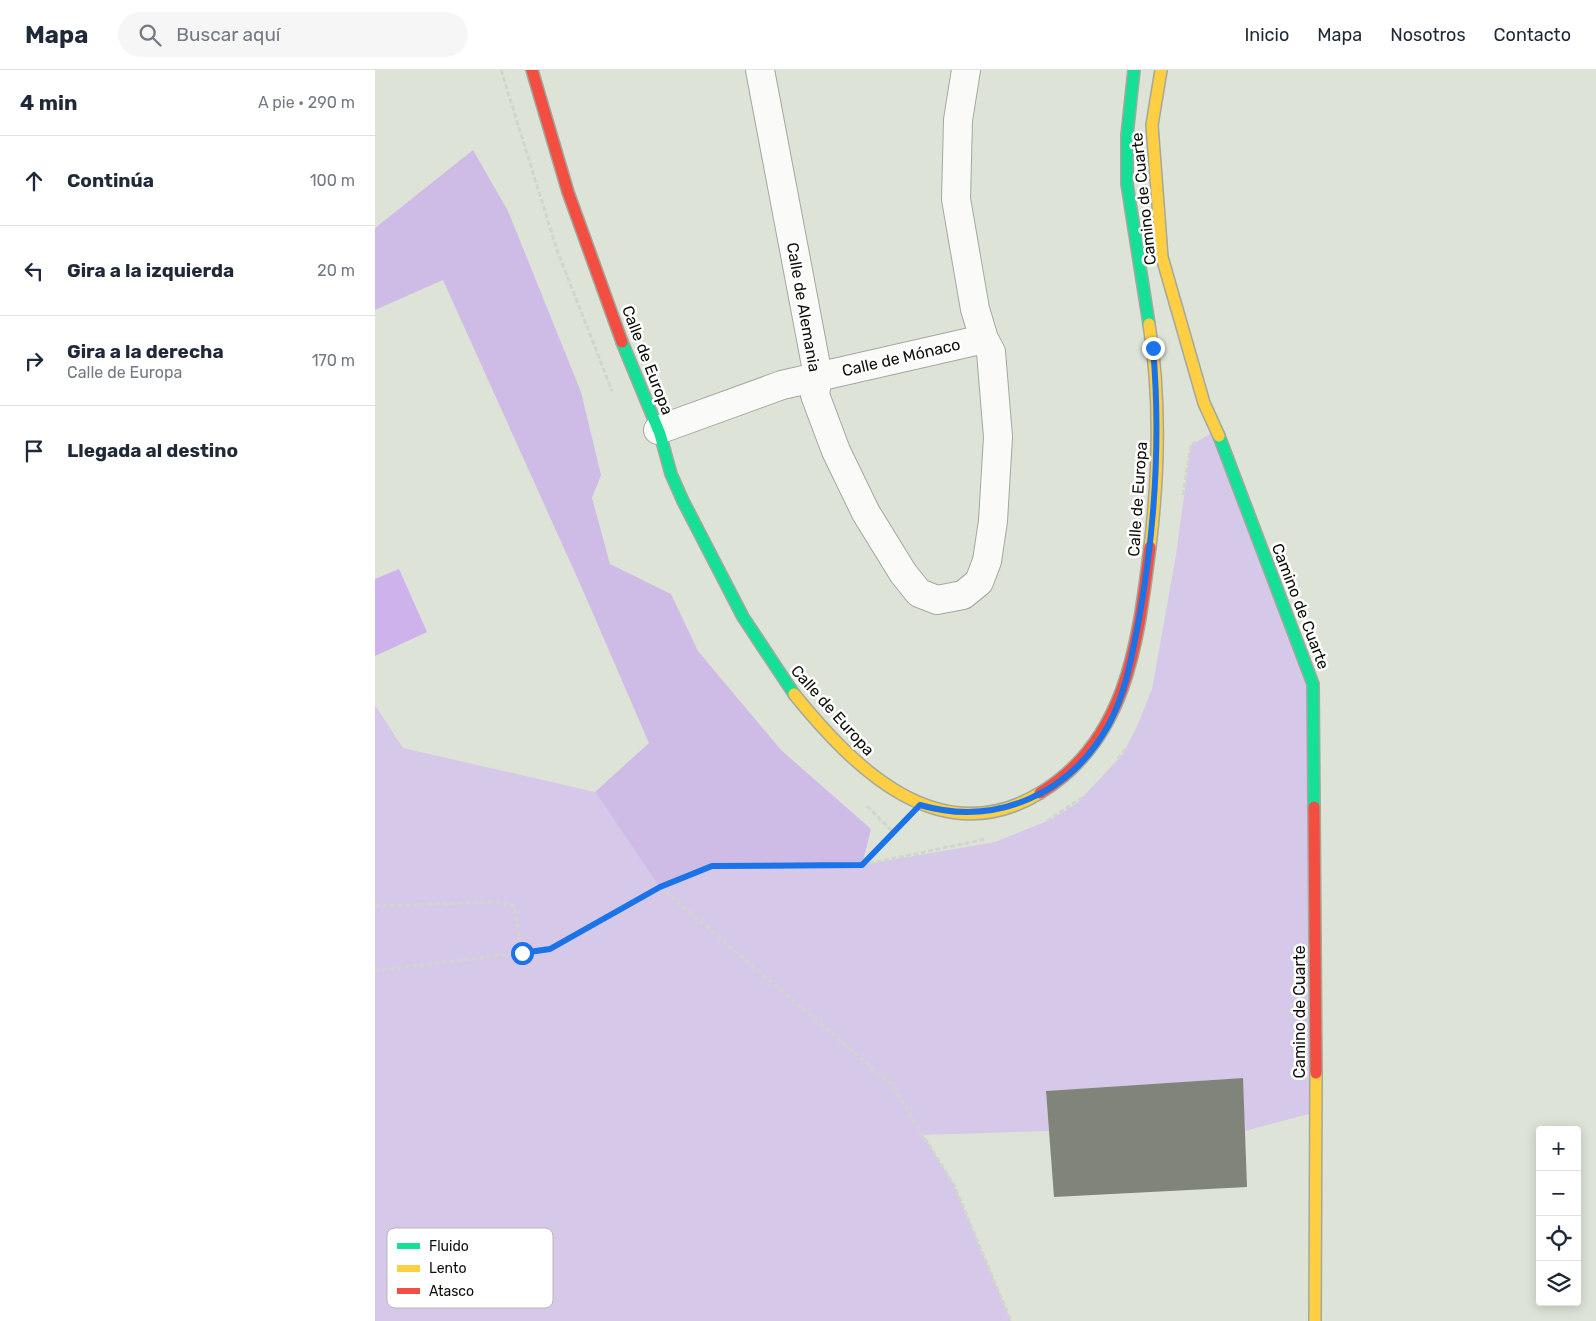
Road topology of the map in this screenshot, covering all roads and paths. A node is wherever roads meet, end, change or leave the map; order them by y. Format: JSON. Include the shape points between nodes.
{"nodes":[{"id":1,"x":532,"y":70,"type":"edge"},
{"id":2,"x":760,"y":70,"type":"edge"},
{"id":3,"x":965,"y":70,"type":"edge"},
{"id":4,"x":1134,"y":70,"type":"edge"},
{"id":5,"x":1161,"y":70,"type":"edge"},
{"id":6,"x":984,"y":339,"type":"junction"},
{"id":7,"x":818,"y":376,"type":"junction"},
{"id":8,"x":658,"y":430,"type":"junction"},
{"id":9,"x":920,"y":805,"type":"junction"},
{"id":10,"x":660,"y":887,"type":"junction"},
{"id":11,"x":375,"y":906,"type":"edge"},
{"id":12,"x":522,"y":953,"type":"junction"},
{"id":13,"x":375,"y":971,"type":"edge"},
{"id":14,"x":1011,"y":1321,"type":"edge"},
{"id":15,"x":1315,"y":1321,"type":"edge"}],
"edges":[{"from":1,"to":8,"type":"street","name":"Calle de Europa","via":[[590,253]]},
{"from":2,"to":7,"type":"street","name":"Calle de Alemania"},
{"from":3,"to":6,"type":"street","name":"Calle de Alemania","via":[[958,120],[956,199],[975,308]]},
{"from":4,"to":9,"type":"street","name":"Calle de Europa","via":[[1127,179],[1153,348],[1158,434],[1153,534],[1125,686],[1096,744],[1060,781],[1037,796],[1012,807],[984,812],[961,813]]},
{"from":5,"to":15,"type":"street","name":"Camino de Cuarte","via":[[1152,125],[1162,257],[1204,403],[1313,684],[1317,1150]]},
{"from":6,"to":7,"type":"street","name":"Calle de Mónaco"},
{"from":6,"to":7,"type":"street","name":"Calle de Alemania","via":[[991,352],[998,437],[993,521],[987,560],[979,582],[963,595],[937,600],[928,597],[919,593],[903,572],[866,513],[836,451],[815,395]]},
{"from":7,"to":8,"type":"street","name":"Calle de Mónaco","via":[[783,385]]},
{"from":8,"to":9,"type":"street","name":"Calle de Europa","via":[[671,474],[726,586],[751,632],[778,671],[814,716],[866,771]]},
{"from":9,"to":10,"type":"path","via":[[862,865],[712,866]]},
{"from":10,"to":12,"type":"path","via":[[550,949]]},
{"from":10,"to":14,"type":"path","via":[[891,1084],[954,1185]]},
{"from":11,"to":12,"type":"path","via":[[498,902],[514,906]]},
{"from":12,"to":13,"type":"path"}]}
